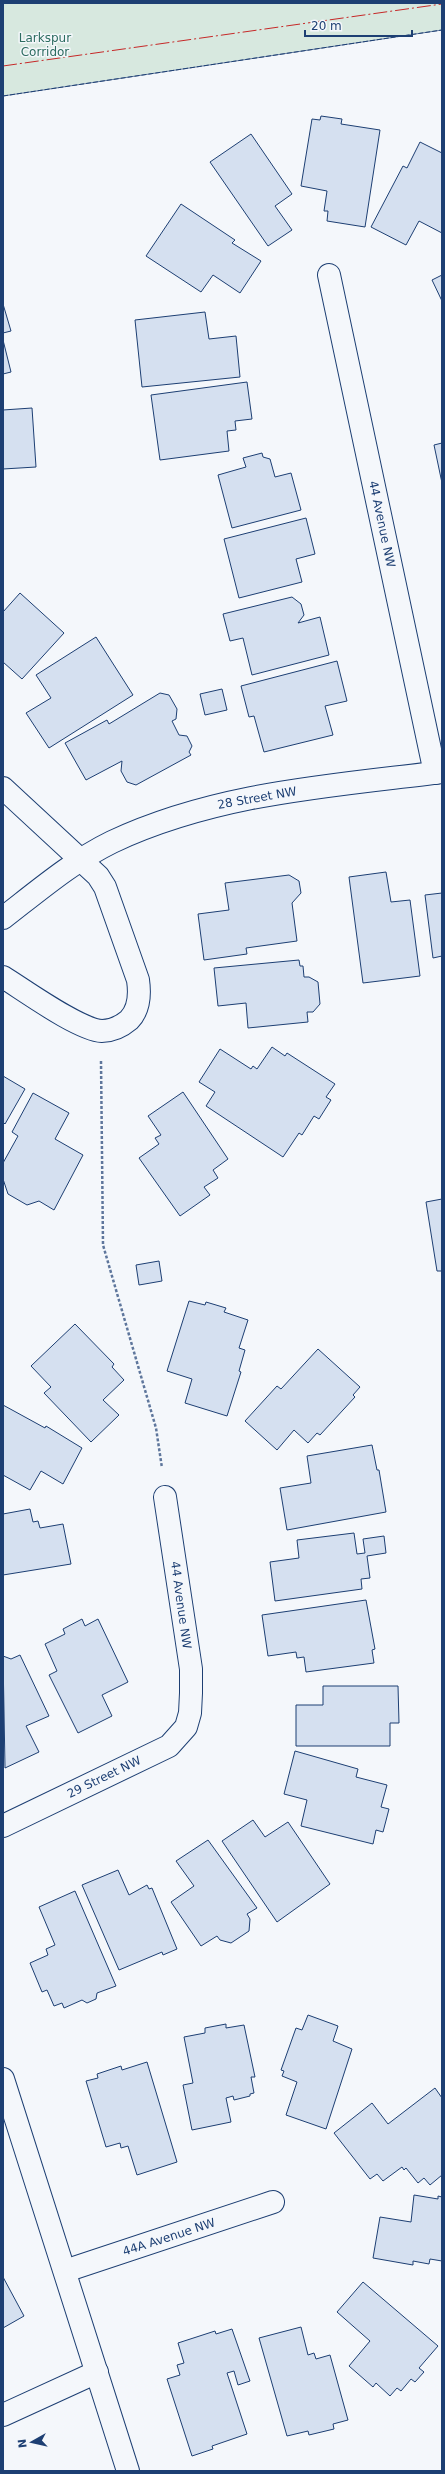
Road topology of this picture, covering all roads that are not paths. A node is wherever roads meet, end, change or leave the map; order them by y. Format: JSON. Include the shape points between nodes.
{"nodes":[{"id":1,"x":329,"y":275,"type":"dead end"},
{"id":2,"x":438,"y":772,"type":"edge"},
{"id":3,"x":3,"y":788,"type":"edge"},
{"id":4,"x":83,"y":860,"type":"junction"},
{"id":5,"x":3,"y":918,"type":"edge"},
{"id":6,"x":3,"y":977,"type":"edge"},
{"id":7,"x":165,"y":1497,"type":"road end"},
{"id":8,"x":190,"y":1713,"type":"joint"},
{"id":9,"x":3,"y":1826,"type":"edge"},
{"id":10,"x":3,"y":2079,"type":"edge"},
{"id":11,"x":274,"y":2202,"type":"dead end"},
{"id":12,"x":65,"y":2271,"type":"junction"},
{"id":13,"x":97,"y":2372,"type":"junction"},
{"id":14,"x":3,"y":2415,"type":"edge"},
{"id":15,"x":128,"y":2471,"type":"edge"}],
"edges":[{"from":1,"to":2,"type":"street","name":"44 Avenue NW"},
{"from":2,"to":4,"type":"street","name":"28 Street NW","via":[[269,794],[223,803],[140,830],[111,843]]},
{"from":3,"to":4,"type":"street"},
{"from":4,"to":5,"type":"street","name":"28 Street NW","via":[[53,878]]},
{"from":4,"to":6,"type":"street","via":[[105,887],[138,980],[140,992],[132,1016],[124,1024],[111,1030],[100,1031],[81,1025]]},
{"from":7,"to":8,"type":"street","name":"44 Avenue NW","via":[[191,1669]]},
{"from":8,"to":9,"type":"street","name":"29 Street NW","via":[[180,1736],[169,1746]]},
{"from":10,"to":12,"type":"street"},
{"from":11,"to":12,"type":"street","name":"44A Avenue NW"},
{"from":12,"to":13,"type":"street"},
{"from":13,"to":14,"type":"street"},
{"from":13,"to":15,"type":"street"}]}
